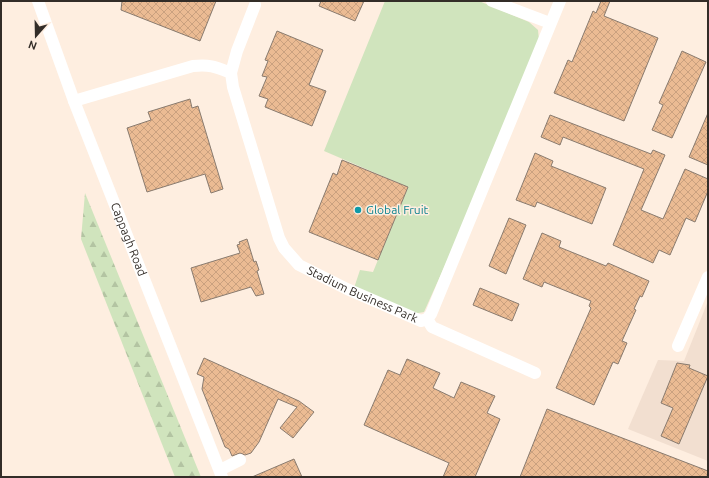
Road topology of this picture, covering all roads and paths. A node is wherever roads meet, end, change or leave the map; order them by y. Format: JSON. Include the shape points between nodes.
{"nodes":[{"id":1,"x":38,"y":1,"type":"edge"},
{"id":2,"x":492,"y":1,"type":"edge"},
{"id":3,"x":560,"y":1,"type":"edge"},
{"id":4,"x":255,"y":6,"type":"dead end"},
{"id":5,"x":550,"y":24,"type":"junction"},
{"id":6,"x":231,"y":73,"type":"junction"},
{"id":7,"x":74,"y":101,"type":"junction"},
{"id":8,"x":708,"y":277,"type":"edge"},
{"id":9,"x":427,"y":319,"type":"junction"},
{"id":10,"x":678,"y":346,"type":"dead end"},
{"id":11,"x":535,"y":373,"type":"dead end"},
{"id":12,"x":240,"y":460,"type":"dead end"},
{"id":13,"x":221,"y":474,"type":"edge"}],
"edges":[{"from":1,"to":7,"type":"street","name":"Cappagh Road"},
{"from":2,"to":5,"type":"street"},
{"from":3,"to":5,"type":"street","name":"Stadium Business Park"},
{"from":4,"to":6,"type":"street"},
{"from":5,"to":9,"type":"street","name":"Stadium Business Park"},
{"from":6,"to":7,"type":"street","via":[[212,65],[193,66]]},
{"from":6,"to":9,"type":"street","name":"Stadium Business Park","via":[[279,238],[288,254],[299,265],[347,289],[415,320]]},
{"from":7,"to":13,"type":"street","name":"Cappagh Road"},
{"from":8,"to":10,"type":"street"},
{"from":9,"to":11,"type":"street","via":[[432,327]]},
{"from":12,"to":13,"type":"street"}]}
